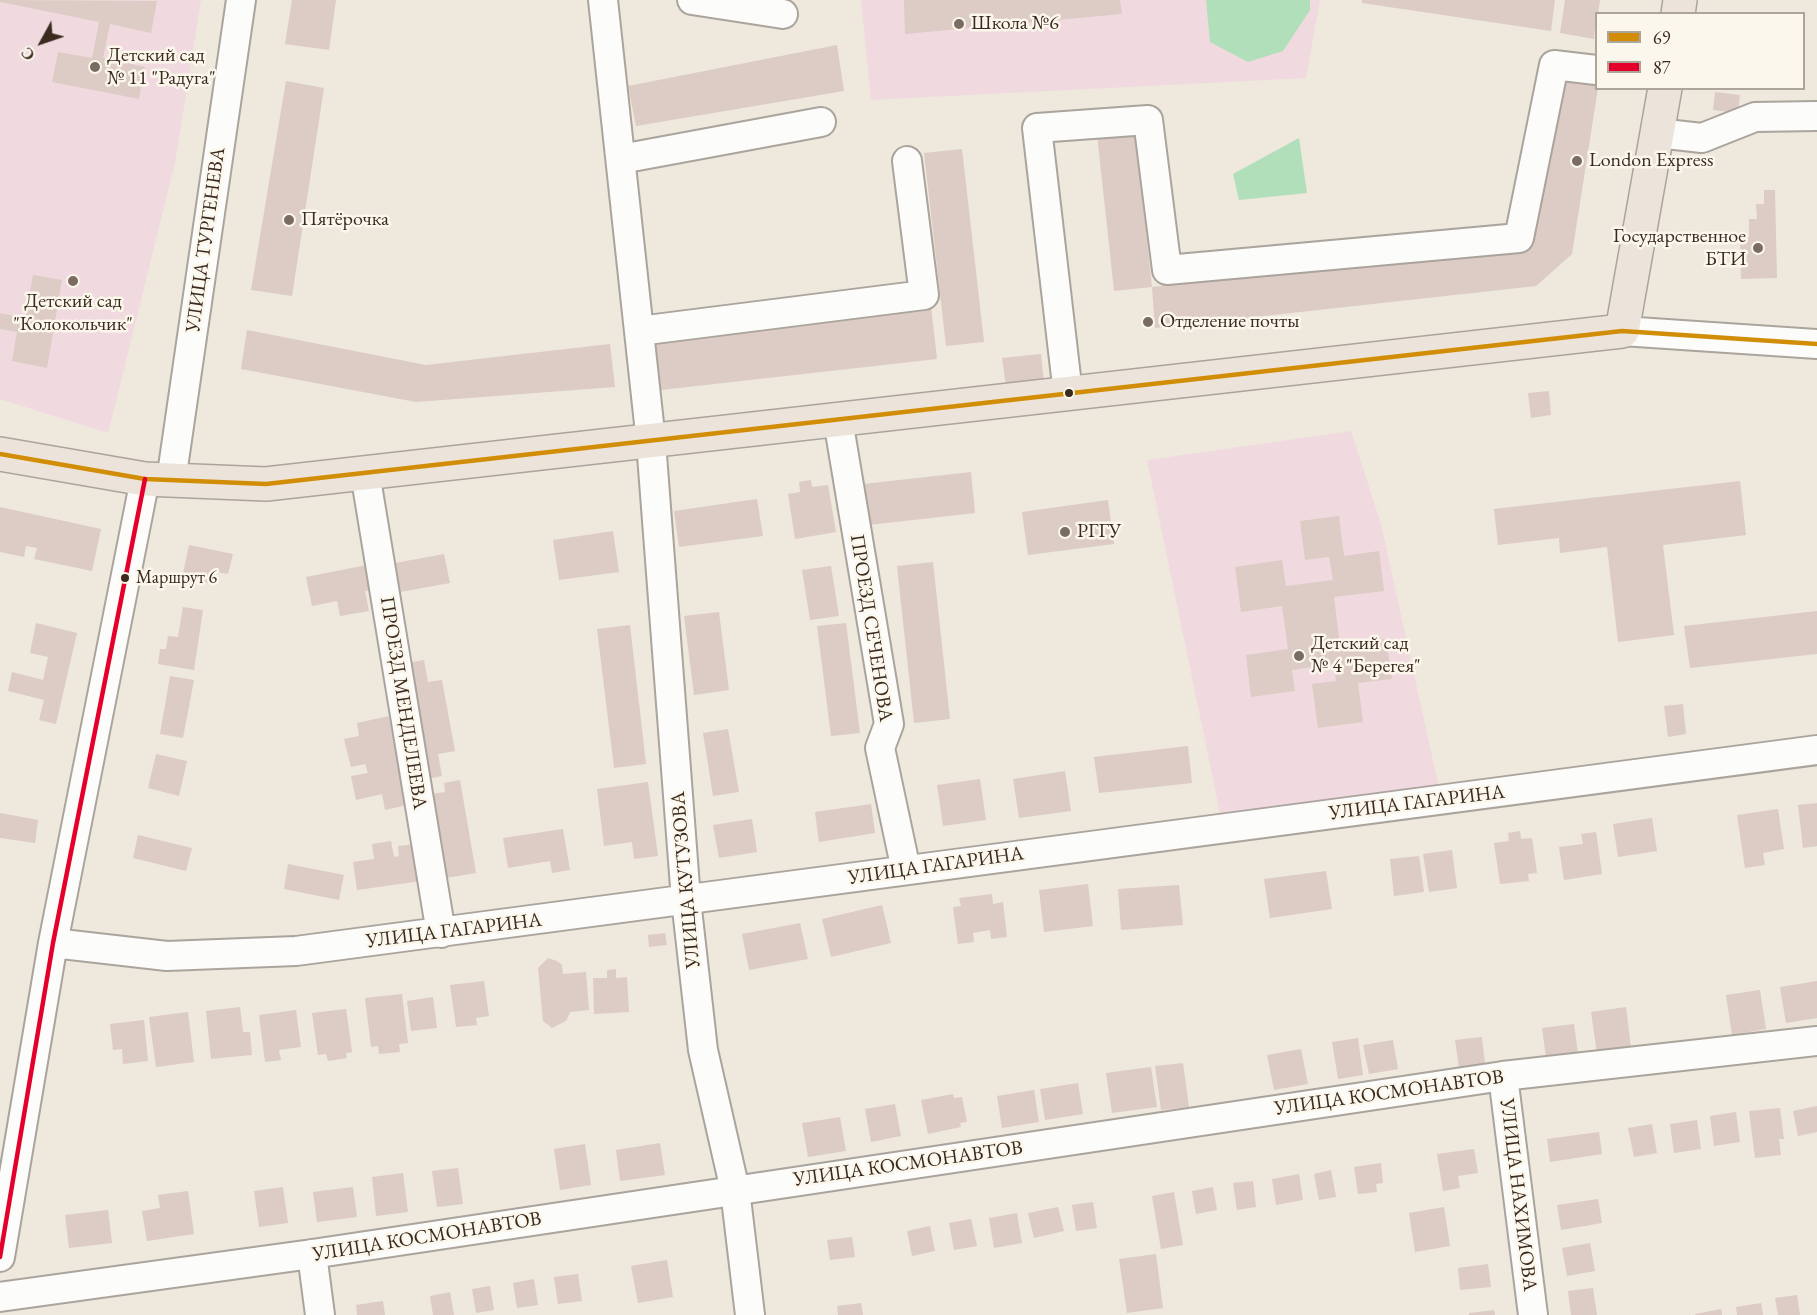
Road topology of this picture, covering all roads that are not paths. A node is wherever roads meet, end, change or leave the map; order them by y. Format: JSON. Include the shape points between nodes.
{"nodes":[{"id":1,"x":241,"y":0,"type":"edge"},
{"id":2,"x":603,"y":0,"type":"edge"},
{"id":3,"x":692,"y":0,"type":"edge"},
{"id":4,"x":783,"y":14,"type":"dead end"},
{"id":5,"x":1595,"y":70,"type":"edge"},
{"id":6,"x":1665,"y":90,"type":"edge"},
{"id":7,"x":1817,"y":116,"type":"edge"},
{"id":8,"x":821,"y":122,"type":"dead end"},
{"id":9,"x":1657,"y":133,"type":"junction"},
{"id":10,"x":621,"y":159,"type":"junction"},
{"id":11,"x":907,"y":161,"type":"dead end"},
{"id":12,"x":639,"y":331,"type":"junction"},
{"id":13,"x":1622,"y":331,"type":"junction"},
{"id":14,"x":1817,"y":344,"type":"edge"},
{"id":15,"x":1068,"y":394,"type":"junction"},
{"id":16,"x":838,"y":420,"type":"junction"},
{"id":17,"x":651,"y":442,"type":"junction"},
{"id":18,"x":0,"y":454,"type":"edge"},
{"id":19,"x":365,"y":473,"type":"junction"},
{"id":20,"x":158,"y":480,"type":"junction"},
{"id":21,"x":1817,"y":750,"type":"edge"},
{"id":22,"x":906,"y":870,"type":"junction"},
{"id":23,"x":686,"y":900,"type":"junction"},
{"id":24,"x":441,"y":933,"type":"junction"},
{"id":25,"x":53,"y":943,"type":"junction"},
{"id":26,"x":1817,"y":1041,"type":"edge"},
{"id":27,"x":1503,"y":1076,"type":"junction"},
{"id":28,"x":735,"y":1190,"type":"junction"},
{"id":29,"x":312,"y":1254,"type":"junction"},
{"id":30,"x":0,"y":1257,"type":"edge"},
{"id":31,"x":0,"y":1297,"type":"edge"},
{"id":32,"x":320,"y":1315,"type":"edge"},
{"id":33,"x":750,"y":1315,"type":"edge"},
{"id":34,"x":1533,"y":1315,"type":"edge"}],
"edges":[{"from":1,"to":20,"type":"street","name":"УЛИЦА ТУРГЕНЕВА"},
{"from":2,"to":10,"type":"street","name":"УЛИЦА КУТУЗОВА"},
{"from":3,"to":4,"type":"street"},
{"from":5,"to":15,"type":"street","via":[[1554,65],[1519,238],[1167,270],[1148,120],[1037,128]]},
{"from":6,"to":9,"type":"main road"},
{"from":7,"to":9,"type":"street","via":[[1755,117],[1702,138]]},
{"from":8,"to":10,"type":"street"},
{"from":9,"to":13,"type":"main road"},
{"from":10,"to":12,"type":"street","name":"УЛИЦА КУТУЗОВА"},
{"from":11,"to":12,"type":"street","via":[[924,295]]},
{"from":12,"to":17,"type":"street","name":"УЛИЦА КУТУЗОВА"},
{"from":13,"to":14,"type":"street"},
{"from":13,"to":15,"type":"main road"},
{"from":15,"to":16,"type":"main road"},
{"from":16,"to":17,"type":"main road"},
{"from":16,"to":22,"type":"street","name":"ПРОЕЗД СЕЧЕНОВА","via":[[889,724],[880,748]]},
{"from":17,"to":19,"type":"main road"},
{"from":17,"to":23,"type":"street","name":"УЛИЦА КУТУЗОВА"},
{"from":18,"to":20,"type":"main road"},
{"from":19,"to":20,"type":"main road","via":[[267,484]]},
{"from":19,"to":24,"type":"street","name":"ПРОЕЗД МЕНДЕЛЕЕВА"},
{"from":20,"to":25,"type":"street","name":"УЛИЦА ТУРГЕНЕВА"},
{"from":21,"to":22,"type":"street","name":"УЛИЦА ГАГАРИНА"},
{"from":22,"to":23,"type":"street","name":"УЛИЦА ГАГАРИНА"},
{"from":23,"to":24,"type":"street","name":"УЛИЦА ГАГАРИНА"},
{"from":23,"to":28,"type":"street","name":"УЛИЦА КУТУЗОВА","via":[[703,1050]]},
{"from":24,"to":25,"type":"street","name":"УЛИЦА ГАГАРИНА","via":[[296,951],[166,956]]},
{"from":25,"to":30,"type":"street","name":"УЛИЦА ТУРГЕНЕВА"},
{"from":26,"to":27,"type":"street","name":"УЛИЦА КОСМОНАВТОВ"},
{"from":27,"to":28,"type":"street","name":"УЛИЦА КОСМОНАВТОВ"},
{"from":27,"to":34,"type":"street","name":"УЛИЦА НАХИМОВА"},
{"from":28,"to":29,"type":"street","name":"УЛИЦА КОСМОНАВТОВ"},
{"from":28,"to":33,"type":"street","name":"УЛИЦА КУТУЗОВА"},
{"from":29,"to":31,"type":"street","name":"УЛИЦА КОСМОНАВТОВ"},
{"from":29,"to":32,"type":"street"}]}
